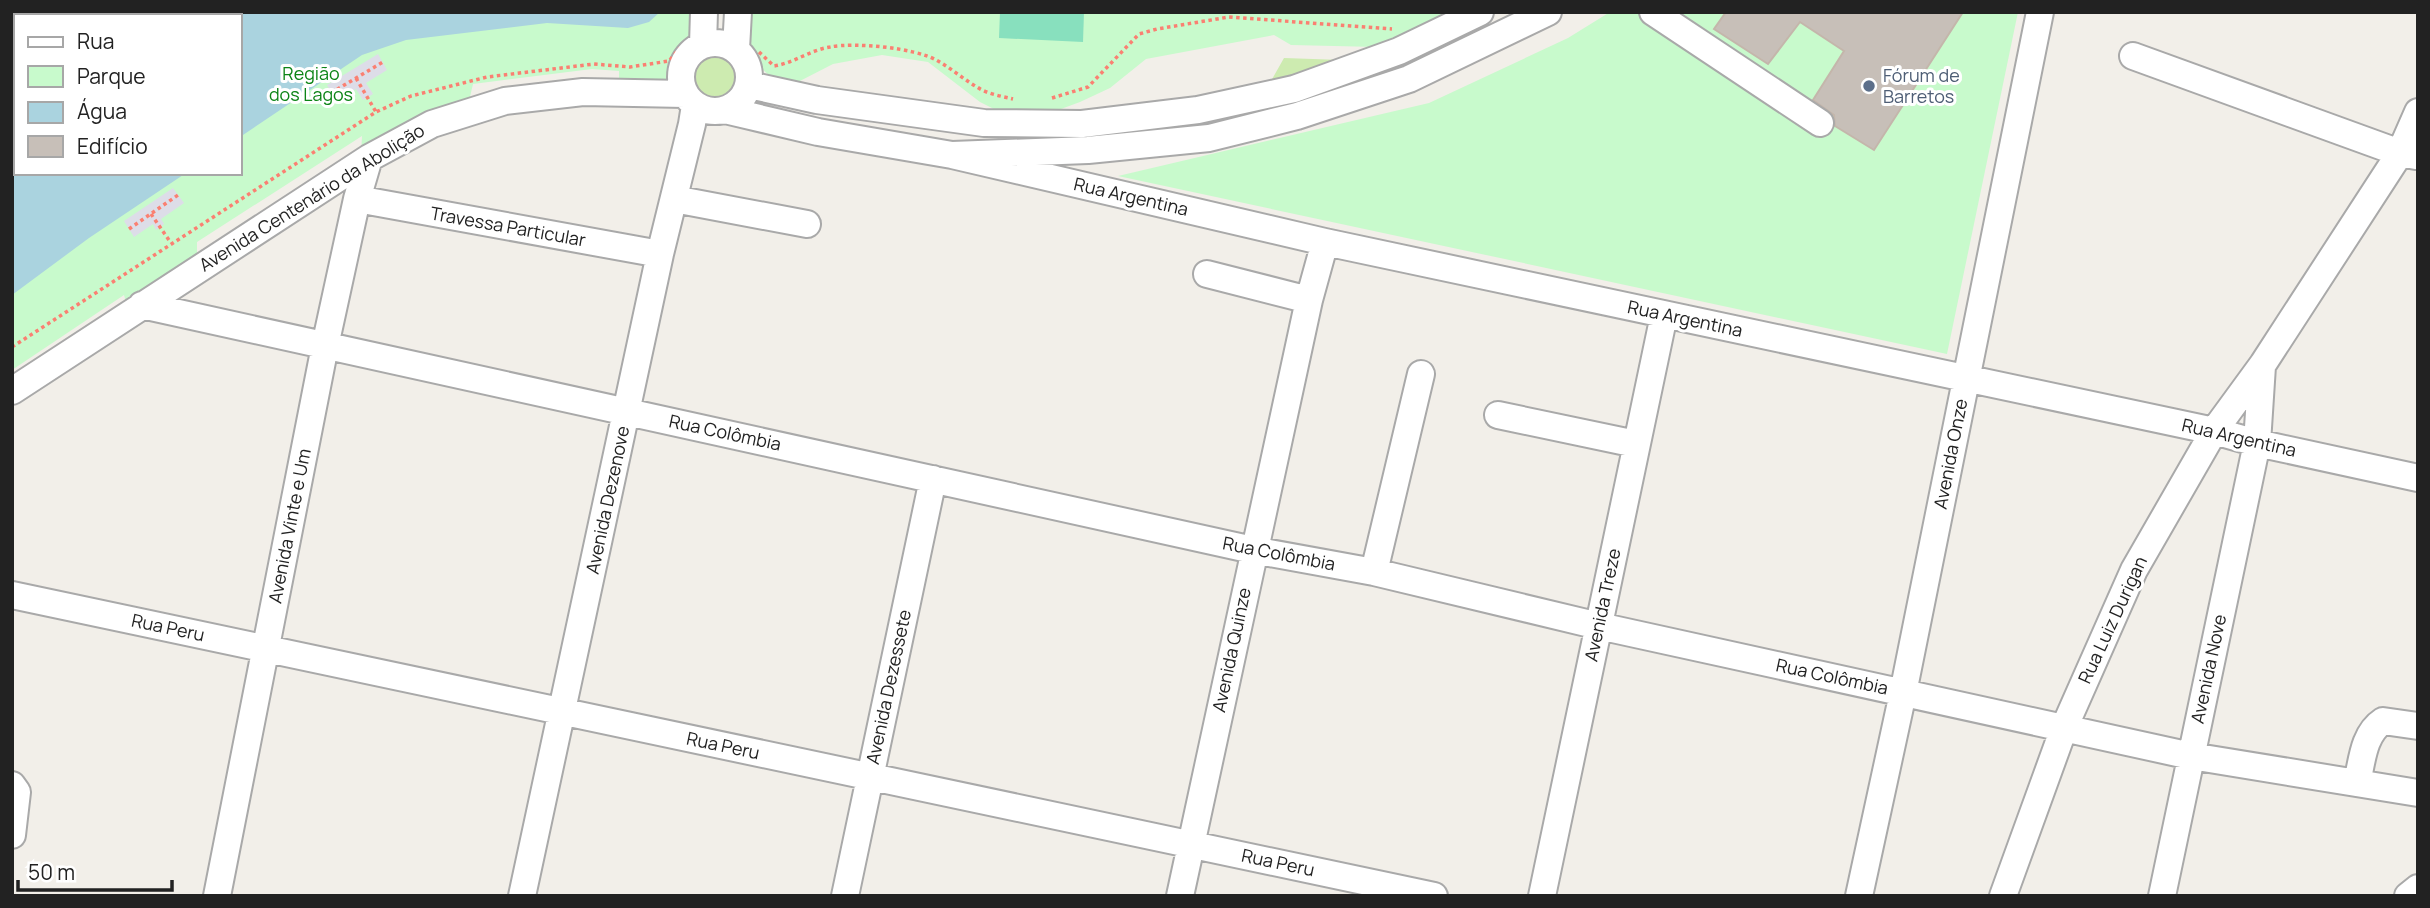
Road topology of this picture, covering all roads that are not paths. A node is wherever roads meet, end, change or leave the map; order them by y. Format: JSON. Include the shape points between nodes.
{"nodes":[{"id":1,"x":704,"y":12,"type":"edge"},
{"id":2,"x":738,"y":12,"type":"edge"},
{"id":3,"x":1480,"y":12,"type":"edge"},
{"id":4,"x":1548,"y":12,"type":"edge"},
{"id":5,"x":1653,"y":12,"type":"edge"},
{"id":6,"x":2040,"y":12,"type":"edge"},
{"id":7,"x":703,"y":45,"type":"junction"},
{"id":8,"x":745,"y":47,"type":"junction"},
{"id":9,"x":2133,"y":56,"type":"dead end"},
{"id":10,"x":749,"y":85,"type":"junction"},
{"id":11,"x":690,"y":99,"type":"junction"},
{"id":12,"x":725,"y":110,"type":"junction"},
{"id":13,"x":2418,"y":112,"type":"edge"},
{"id":14,"x":1820,"y":123,"type":"dead end"},
{"id":15,"x":952,"y":155,"type":"junction"},
{"id":16,"x":2409,"y":155,"type":"edge"},
{"id":17,"x":369,"y":158,"type":"junction"},
{"id":18,"x":357,"y":199,"type":"junction"},
{"id":19,"x":674,"y":199,"type":"junction"},
{"id":20,"x":807,"y":224,"type":"dead end"},
{"id":21,"x":1325,"y":242,"type":"junction"},
{"id":22,"x":660,"y":254,"type":"junction"},
{"id":23,"x":1207,"y":274,"type":"dead end"},
{"id":24,"x":1309,"y":300,"type":"junction"},
{"id":25,"x":142,"y":305,"type":"junction"},
{"id":26,"x":1664,"y":315,"type":"junction"},
{"id":27,"x":326,"y":346,"type":"junction"},
{"id":28,"x":2263,"y":364,"type":"junction"},
{"id":29,"x":1421,"y":374,"type":"dead end"},
{"id":30,"x":1966,"y":379,"type":"junction"},
{"id":31,"x":12,"y":391,"type":"edge"},
{"id":32,"x":627,"y":412,"type":"junction"},
{"id":33,"x":1498,"y":415,"type":"dead end"},
{"id":34,"x":2214,"y":431,"type":"junction"},
{"id":35,"x":2256,"y":443,"type":"junction"},
{"id":36,"x":1636,"y":444,"type":"junction"},
{"id":37,"x":2418,"y":478,"type":"edge"},
{"id":38,"x":933,"y":479,"type":"junction"},
{"id":39,"x":1253,"y":550,"type":"junction"},
{"id":40,"x":1374,"y":572,"type":"junction"},
{"id":41,"x":12,"y":596,"type":"edge"},
{"id":42,"x":1599,"y":626,"type":"junction"},
{"id":43,"x":266,"y":649,"type":"junction"},
{"id":44,"x":1903,"y":693,"type":"junction"},
{"id":45,"x":562,"y":711,"type":"junction"},
{"id":46,"x":2418,"y":726,"type":"edge"},
{"id":47,"x":2064,"y":728,"type":"junction"},
{"id":48,"x":2191,"y":756,"type":"junction"},
{"id":49,"x":870,"y":776,"type":"junction"},
{"id":50,"x":2357,"y":783,"type":"junction"},
{"id":51,"x":12,"y":785,"type":"edge"},
{"id":52,"x":2418,"y":793,"type":"edge"},
{"id":53,"x":12,"y":835,"type":"edge"},
{"id":54,"x":1191,"y":844,"type":"junction"},
{"id":55,"x":2418,"y":888,"type":"edge"},
{"id":56,"x":217,"y":896,"type":"edge"},
{"id":57,"x":522,"y":896,"type":"edge"},
{"id":58,"x":845,"y":896,"type":"edge"},
{"id":59,"x":1180,"y":896,"type":"edge"},
{"id":60,"x":1434,"y":896,"type":"edge"},
{"id":61,"x":1542,"y":896,"type":"edge"},
{"id":62,"x":1859,"y":896,"type":"edge"},
{"id":63,"x":2003,"y":896,"type":"edge"},
{"id":64,"x":2162,"y":896,"type":"edge"},
{"id":65,"x":2408,"y":896,"type":"edge"}],
"edges":[{"from":1,"to":7,"type":"street"},
{"from":2,"to":8,"type":"street"},
{"from":3,"to":10,"type":"street","via":[[1399,51],[1294,89],[1198,110],[1082,124],[984,123],[817,100]]},
{"from":4,"to":15,"type":"street","via":[[1409,79],[1297,117],[1209,138],[1088,150]]},
{"from":5,"to":14,"type":"street"},
{"from":6,"to":30,"type":"street","name":"Avenida Onze"},
{"from":7,"to":8,"type":"street"},
{"from":7,"to":11,"type":"street","via":[[685,60],[681,71],[681,83]]},
{"from":8,"to":10,"type":"street"},
{"from":9,"to":16,"type":"street"},
{"from":10,"to":12,"type":"street","via":[[740,100]]},
{"from":11,"to":12,"type":"street","via":[[708,110]]},
{"from":11,"to":17,"type":"street","name":"Avenida Centenário da Abolição","via":[[583,92],[505,101],[432,124]]},
{"from":11,"to":19,"type":"street","name":"Avenida Dezenove"},
{"from":12,"to":15,"type":"street"},
{"from":13,"to":16,"type":"street","name":"Rua Luiz Durigan"},
{"from":15,"to":21,"type":"street","name":"Rua Argentina"},
{"from":16,"to":28,"type":"street","name":"Rua Luiz Durigan"},
{"from":17,"to":18,"type":"street","name":"Avenida Vinte e Um"},
{"from":17,"to":25,"type":"street","name":"Avenida Centenário da Abolição"},
{"from":18,"to":22,"type":"street","name":"Travessa Particular"},
{"from":18,"to":27,"type":"street","name":"Avenida Vinte e Um"},
{"from":19,"to":20,"type":"street"},
{"from":19,"to":22,"type":"street","name":"Avenida Dezenove"},
{"from":21,"to":24,"type":"street","name":"Avenida Quinze"},
{"from":21,"to":26,"type":"street","name":"Rua Argentina"},
{"from":22,"to":32,"type":"street","name":"Avenida Dezenove"},
{"from":23,"to":24,"type":"street"},
{"from":24,"to":39,"type":"street","name":"Avenida Quinze"},
{"from":25,"to":27,"type":"street","name":"Rua Colômbia"},
{"from":25,"to":31,"type":"street","name":"Avenida Centenário da Abolição"},
{"from":26,"to":30,"type":"street","name":"Rua Argentina"},
{"from":26,"to":36,"type":"street","name":"Avenida Treze"},
{"from":27,"to":32,"type":"street","name":"Rua Colômbia"},
{"from":27,"to":43,"type":"street","name":"Avenida Vinte e Um"},
{"from":28,"to":34,"type":"street","name":"Rua Luiz Durigan"},
{"from":28,"to":35,"type":"street","name":"Rua Luiz Durigan"},
{"from":29,"to":40,"type":"street"},
{"from":30,"to":34,"type":"street","name":"Rua Argentina"},
{"from":30,"to":44,"type":"street","name":"Avenida Onze"},
{"from":32,"to":38,"type":"street","name":"Rua Colômbia"},
{"from":32,"to":45,"type":"street","name":"Avenida Dezenove"},
{"from":33,"to":36,"type":"street"},
{"from":34,"to":35,"type":"street","name":"Rua Argentina"},
{"from":34,"to":47,"type":"street","name":"Rua Luiz Durigan","via":[[2134,570]]},
{"from":35,"to":37,"type":"street","name":"Rua Argentina"},
{"from":35,"to":48,"type":"street","name":"Avenida Nove"},
{"from":36,"to":42,"type":"street","name":"Avenida Treze"},
{"from":38,"to":39,"type":"street","name":"Rua Colômbia"},
{"from":38,"to":49,"type":"street","name":"Avenida Dezessete"},
{"from":39,"to":40,"type":"street","name":"Rua Colômbia"},
{"from":39,"to":54,"type":"street","name":"Avenida Quinze"},
{"from":40,"to":42,"type":"street","name":"Rua Colômbia"},
{"from":41,"to":43,"type":"street","name":"Rua Peru"},
{"from":42,"to":44,"type":"street","name":"Rua Colômbia"},
{"from":42,"to":61,"type":"street","name":"Avenida Treze"},
{"from":43,"to":45,"type":"street","name":"Rua Peru"},
{"from":43,"to":56,"type":"street","name":"Avenida Vinte e Um"},
{"from":44,"to":47,"type":"street","name":"Rua Colômbia"},
{"from":44,"to":62,"type":"street","name":"Avenida Onze"},
{"from":45,"to":49,"type":"street","name":"Rua Peru"},
{"from":45,"to":57,"type":"street","name":"Avenida Dezenove"},
{"from":46,"to":50,"type":"street","via":[[2383,721],[2373,727]]},
{"from":47,"to":48,"type":"street","name":"Rua Colômbia"},
{"from":47,"to":63,"type":"street","name":"Rua Luiz Durigan"},
{"from":48,"to":50,"type":"street","name":"Rua Colômbia"},
{"from":48,"to":64,"type":"street","name":"Avenida Nove"},
{"from":49,"to":54,"type":"street","name":"Rua Peru"},
{"from":49,"to":58,"type":"street","name":"Avenida Dezessete"},
{"from":50,"to":52,"type":"street","name":"Rua Colômbia"},
{"from":51,"to":53,"type":"street","via":[[17,792]]},
{"from":54,"to":59,"type":"street","name":"Avenida Quinze"},
{"from":54,"to":60,"type":"street","name":"Rua Peru"},
{"from":55,"to":65,"type":"street"}]}
